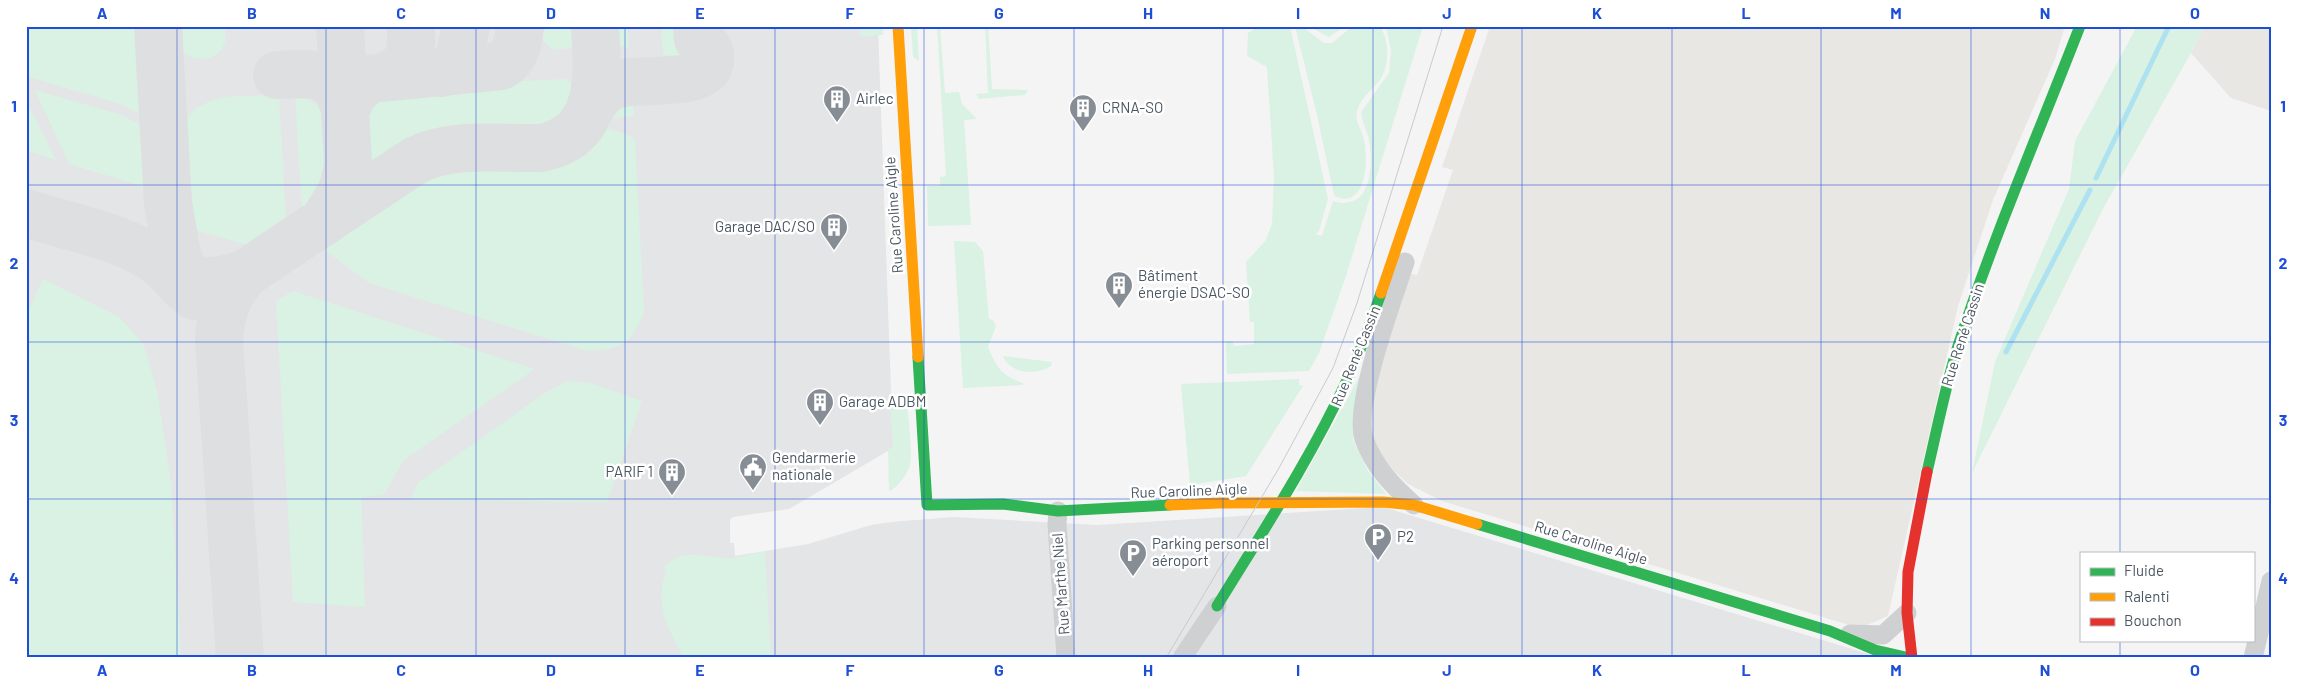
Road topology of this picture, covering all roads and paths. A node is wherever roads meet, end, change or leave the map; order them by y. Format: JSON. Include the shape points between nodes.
{"nodes":[{"id":1,"x":898,"y":26,"type":"edge"},
{"id":2,"x":1472,"y":26,"type":"edge"},
{"id":3,"x":2080,"y":26,"type":"edge"},
{"id":4,"x":1422,"y":172,"type":"junction"},
{"id":5,"x":1279,"y":504,"type":"junction"},
{"id":6,"x":1414,"y":505,"type":"junction"},
{"id":7,"x":1058,"y":511,"type":"junction"},
{"id":8,"x":2271,"y":581,"type":"edge"},
{"id":9,"x":1217,"y":606,"type":"junction"},
{"id":10,"x":1907,"y":614,"type":"junction"},
{"id":11,"x":1836,"y":633,"type":"junction"},
{"id":12,"x":1066,"y":658,"type":"edge"},
{"id":13,"x":1182,"y":658,"type":"edge"},
{"id":14,"x":1190,"y":658,"type":"edge"},
{"id":15,"x":1911,"y":658,"type":"edge"},
{"id":16,"x":2253,"y":658,"type":"edge"}],
"edges":[{"from":1,"to":7,"type":"street","name":"Rue Caroline Aigle","via":[[927,505],[1003,504]]},
{"from":2,"to":4,"type":"street","name":"Rue René Cassin"},
{"from":3,"to":10,"type":"street","name":"Rue René Cassin","via":[[1958,346],[1936,426],[1920,505],[1908,572]]},
{"from":4,"to":5,"type":"street","name":"Rue René Cassin","via":[[1350,376],[1333,412]]},
{"from":4,"to":6,"type":"street","via":[[1405,260],[1362,412],[1364,438],[1379,470]]},
{"from":5,"to":6,"type":"street","name":"Rue Caroline Aigle","via":[[1383,502]]},
{"from":5,"to":7,"type":"street","name":"Rue Caroline Aigle","via":[[1219,503]]},
{"from":5,"to":9,"type":"street","name":"Rue René Cassin"},
{"from":6,"to":11,"type":"street","name":"Rue Caroline Aigle"},
{"from":7,"to":12,"type":"street","name":"Rue Marthe Niel"},
{"from":8,"to":16,"type":"street"},
{"from":9,"to":13,"type":"street","name":"Rue René Cassin"},
{"from":9,"to":14,"type":"street"},
{"from":10,"to":11,"type":"street","via":[[1882,635]]},
{"from":10,"to":15,"type":"street","name":"Rue René Cassin"},
{"from":11,"to":15,"type":"street","name":"Rue Caroline Aigle","via":[[1875,650]]}]}
